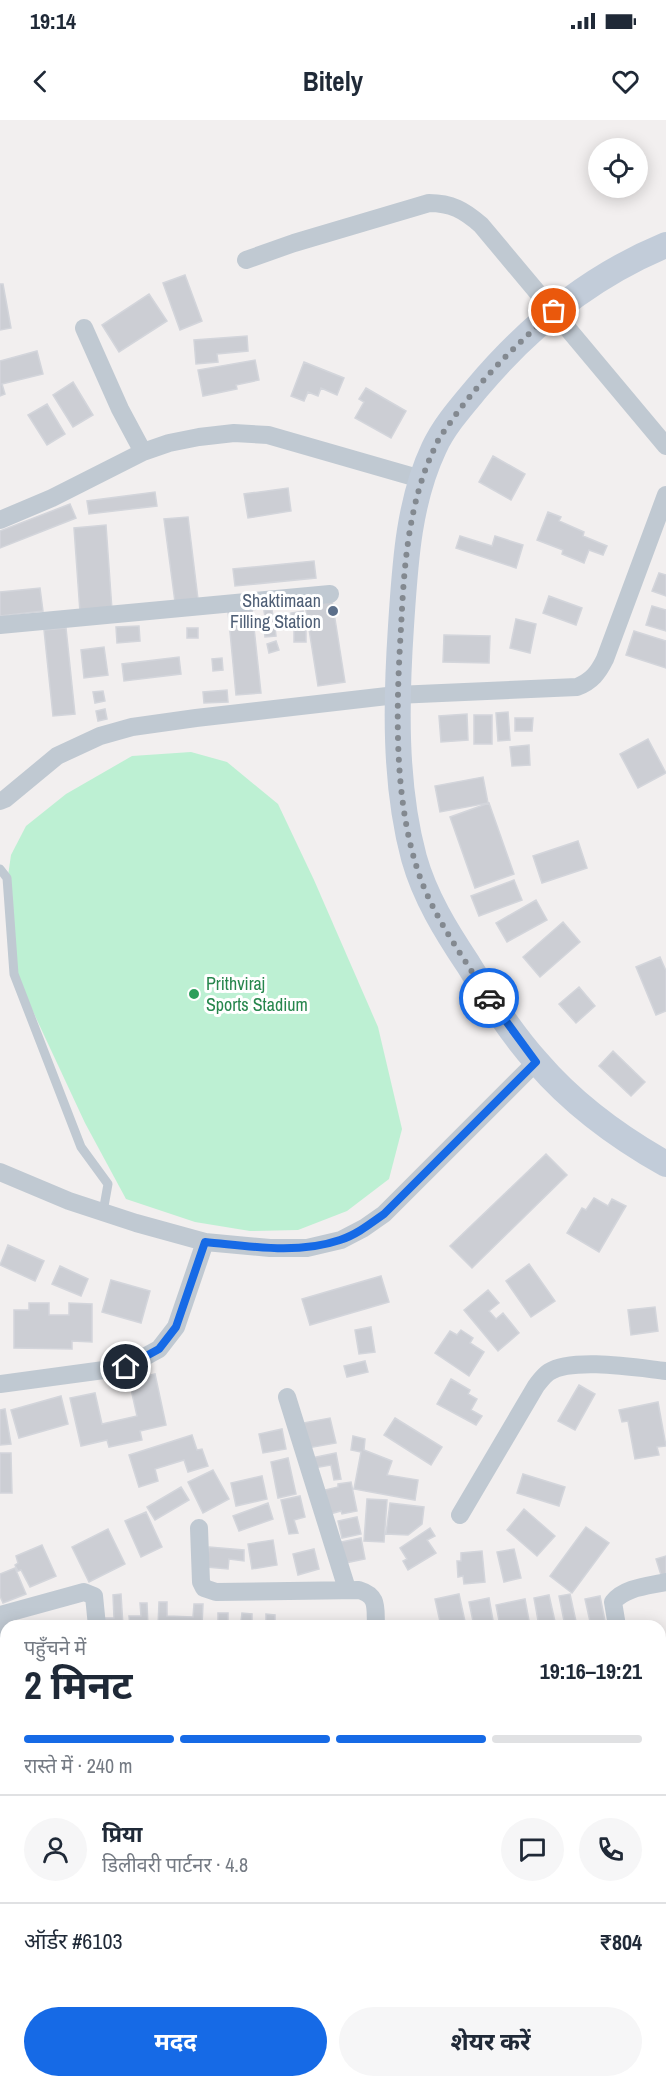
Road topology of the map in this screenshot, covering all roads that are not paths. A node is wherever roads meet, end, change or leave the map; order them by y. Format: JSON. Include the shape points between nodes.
{"nodes":[{"id":1,"x":666,"y":245,"type":"edge"},
{"id":2,"x":246,"y":260,"type":"dead end"},
{"id":3,"x":554,"y":311,"type":"junction"},
{"id":4,"x":84,"y":328,"type":"dead end"},
{"id":5,"x":666,"y":446,"type":"edge"},
{"id":6,"x":143,"y":452,"type":"junction"},
{"id":7,"x":421,"y":479,"type":"junction"},
{"id":8,"x":666,"y":495,"type":"edge"},
{"id":9,"x":0,"y":520,"type":"edge"},
{"id":10,"x":330,"y":594,"type":"dead end"},
{"id":11,"x":0,"y":625,"type":"edge"},
{"id":12,"x":396,"y":695,"type":"junction"},
{"id":13,"x":0,"y":801,"type":"edge"},
{"id":14,"x":0,"y":869,"type":"edge"},
{"id":15,"x":536,"y":1062,"type":"junction"},
{"id":16,"x":666,"y":1164,"type":"edge"},
{"id":17,"x":0,"y":1172,"type":"edge"},
{"id":18,"x":103,"y":1212,"type":"junction"},
{"id":19,"x":205,"y":1242,"type":"junction"},
{"id":20,"x":666,"y":1371,"type":"edge"},
{"id":21,"x":0,"y":1384,"type":"edge"},
{"id":22,"x":287,"y":1397,"type":"dead end"},
{"id":23,"x":460,"y":1515,"type":"dead end"},
{"id":24,"x":199,"y":1528,"type":"dead end"},
{"id":25,"x":666,"y":1582,"type":"edge"},
{"id":26,"x":347,"y":1589,"type":"junction"},
{"id":27,"x":0,"y":1615,"type":"edge"},
{"id":28,"x":96,"y":1620,"type":"edge"},
{"id":29,"x":376,"y":1620,"type":"edge"},
{"id":30,"x":616,"y":1620,"type":"edge"}],
"edges":[{"from":1,"to":3,"type":"street","via":[[605,275]]},
{"from":2,"to":3,"type":"street","via":[[429,203],[446,203],[466,211],[481,225]]},
{"from":3,"to":5,"type":"street"},
{"from":3,"to":7,"type":"street","via":[[522,339],[461,407],[436,444]]},
{"from":4,"to":6,"type":"street"},
{"from":6,"to":7,"type":"street","via":[[199,437],[268,435]]},
{"from":6,"to":9,"type":"street"},
{"from":7,"to":12,"type":"street","via":[[412,514]]},
{"from":8,"to":12,"type":"street","via":[[599,672],[588,683],[578,687]]},
{"from":10,"to":11,"type":"street"},
{"from":12,"to":13,"type":"street","via":[[121,730],[74,746]]},
{"from":12,"to":15,"type":"street","via":[[403,798],[422,882],[442,925]]},
{"from":14,"to":18,"type":"lane","via":[[7,878],[14,974],[81,1147],[108,1184]]},
{"from":15,"to":16,"type":"street","via":[[564,1092],[603,1124]]},
{"from":15,"to":19,"type":"street","via":[[384,1214],[364,1228],[341,1240],[306,1248]]},
{"from":17,"to":18,"type":"street"},
{"from":18,"to":19,"type":"street"},
{"from":19,"to":21,"type":"street","via":[[176,1327],[159,1349],[126,1367]]},
{"from":20,"to":23,"type":"street","via":[[572,1365],[549,1372],[536,1386]]},
{"from":22,"to":26,"type":"street"},
{"from":24,"to":26,"type":"street","via":[[201,1582],[210,1591]]},
{"from":25,"to":30,"type":"street","via":[[618,1597],[613,1602]]},
{"from":26,"to":29,"type":"street","via":[[369,1593],[374,1599]]},
{"from":27,"to":28,"type":"street","via":[[84,1592],[94,1596]]}]}
